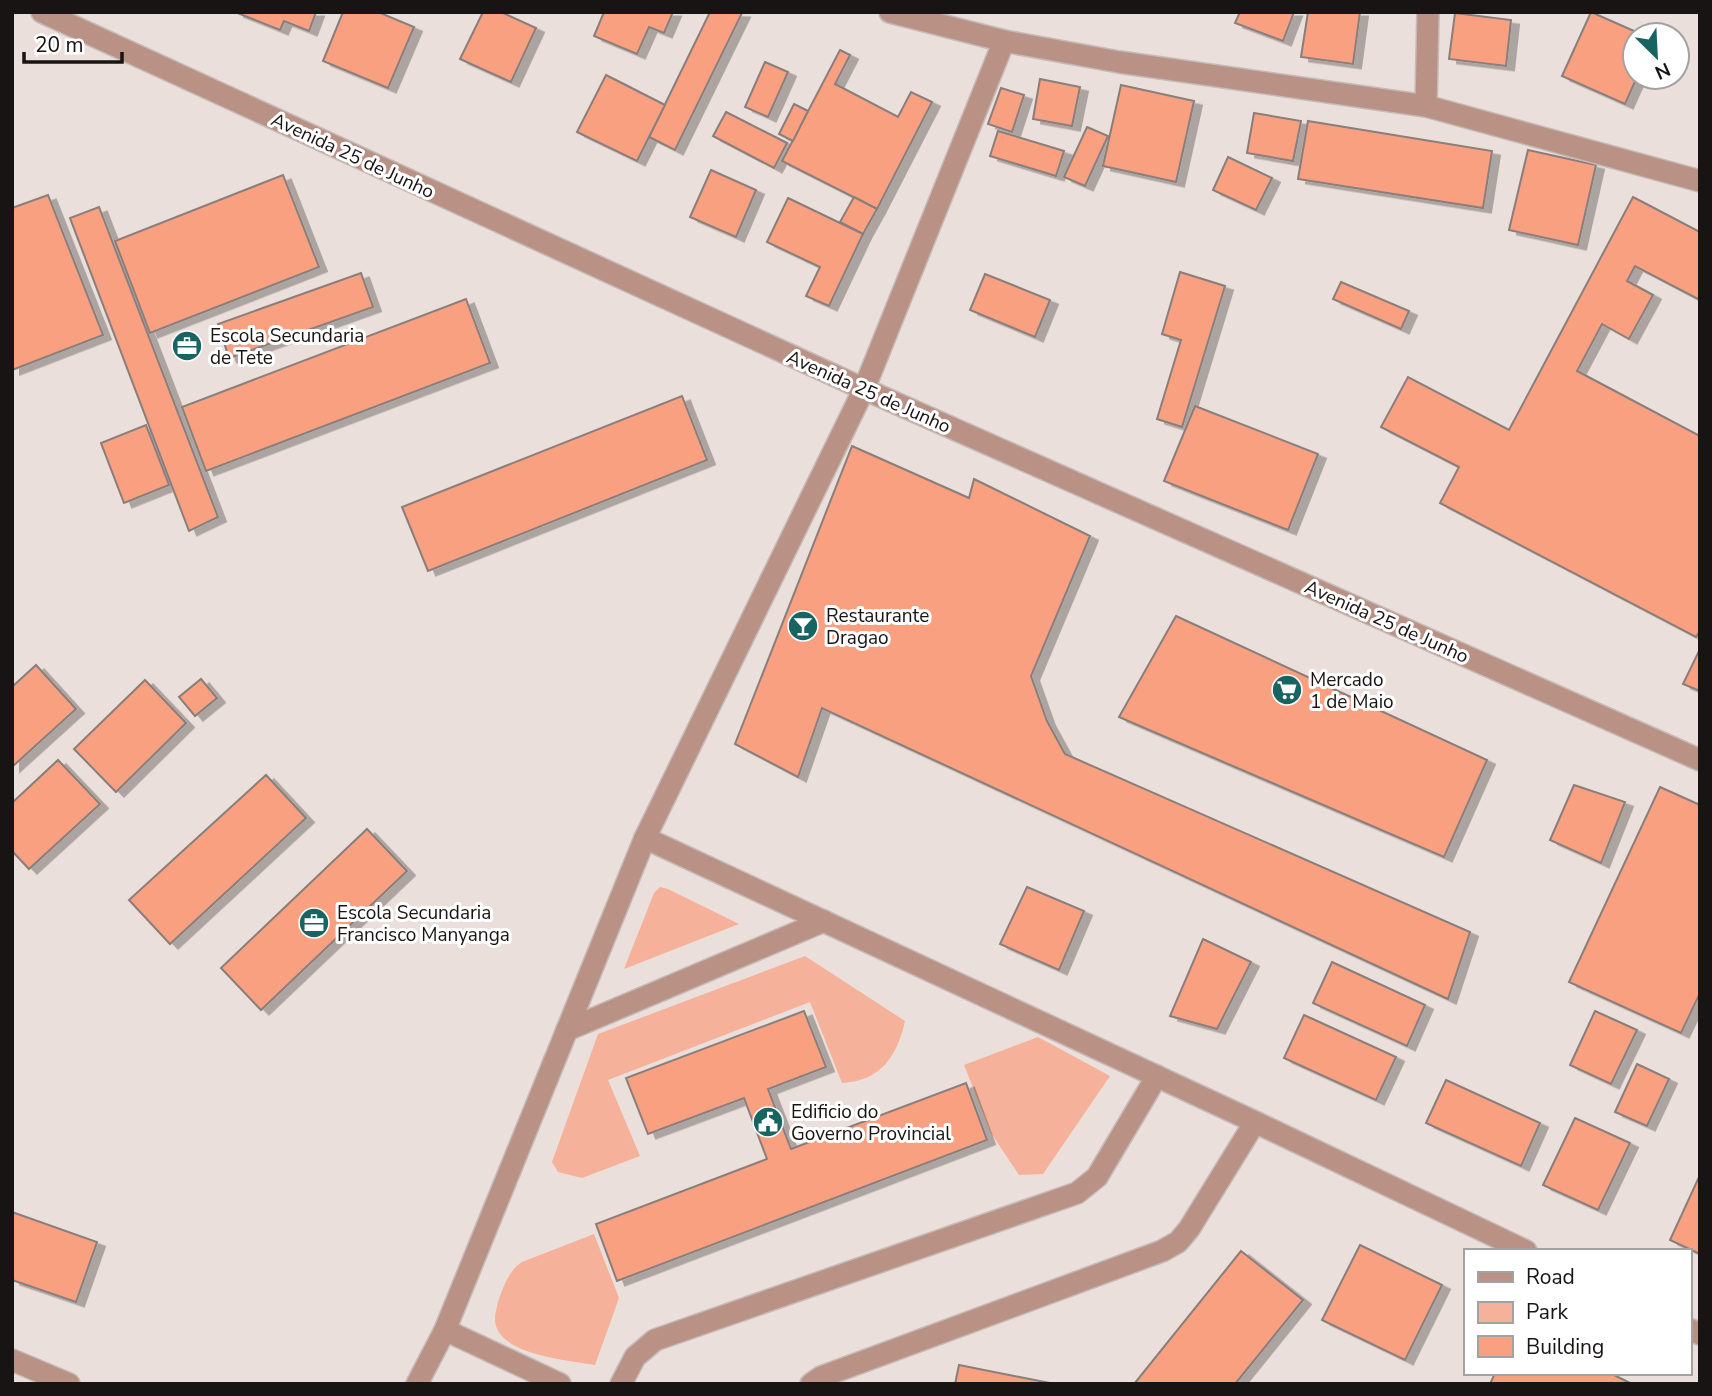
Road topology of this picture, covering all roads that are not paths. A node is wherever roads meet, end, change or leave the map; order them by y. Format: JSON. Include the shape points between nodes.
{"nodes":[{"id":1,"x":42,"y":12,"type":"edge"},
{"id":2,"x":890,"y":12,"type":"edge"},
{"id":3,"x":1428,"y":12,"type":"edge"},
{"id":4,"x":1004,"y":41,"type":"junction"},
{"id":5,"x":1426,"y":106,"type":"junction"},
{"id":6,"x":1700,"y":181,"type":"edge"},
{"id":7,"x":864,"y":389,"type":"junction"},
{"id":8,"x":1700,"y":761,"type":"edge"},
{"id":9,"x":645,"y":838,"type":"junction"},
{"id":10,"x":824,"y":922,"type":"junction"},
{"id":11,"x":567,"y":1030,"type":"junction"},
{"id":12,"x":1157,"y":1076,"type":"junction"},
{"id":13,"x":1255,"y":1122,"type":"junction"},
{"id":14,"x":1522,"y":1249,"type":"edge"},
{"id":15,"x":444,"y":1330,"type":"junction"},
{"id":16,"x":12,"y":1360,"type":"edge"},
{"id":17,"x":69,"y":1384,"type":"edge"},
{"id":18,"x":417,"y":1384,"type":"edge"},
{"id":19,"x":560,"y":1384,"type":"edge"},
{"id":20,"x":621,"y":1384,"type":"edge"},
{"id":21,"x":811,"y":1384,"type":"edge"}],
"edges":[{"from":1,"to":7,"type":"street","name":"Avenida 25 de Junho"},
{"from":2,"to":4,"type":"street"},
{"from":3,"to":5,"type":"street"},
{"from":4,"to":5,"type":"street"},
{"from":4,"to":7,"type":"street"},
{"from":5,"to":6,"type":"street"},
{"from":7,"to":8,"type":"street","name":"Avenida 25 de Junho"},
{"from":7,"to":9,"type":"street"},
{"from":9,"to":10,"type":"street"},
{"from":9,"to":11,"type":"street"},
{"from":10,"to":11,"type":"street"},
{"from":10,"to":12,"type":"street"},
{"from":11,"to":15,"type":"street"},
{"from":12,"to":13,"type":"street"},
{"from":12,"to":20,"type":"street","via":[[1097,1177],[1077,1193],[655,1340],[635,1357]]},
{"from":13,"to":14,"type":"street"},
{"from":13,"to":21,"type":"street","via":[[1178,1242]]},
{"from":15,"to":18,"type":"street"},
{"from":15,"to":19,"type":"street"},
{"from":16,"to":17,"type":"street"}]}
